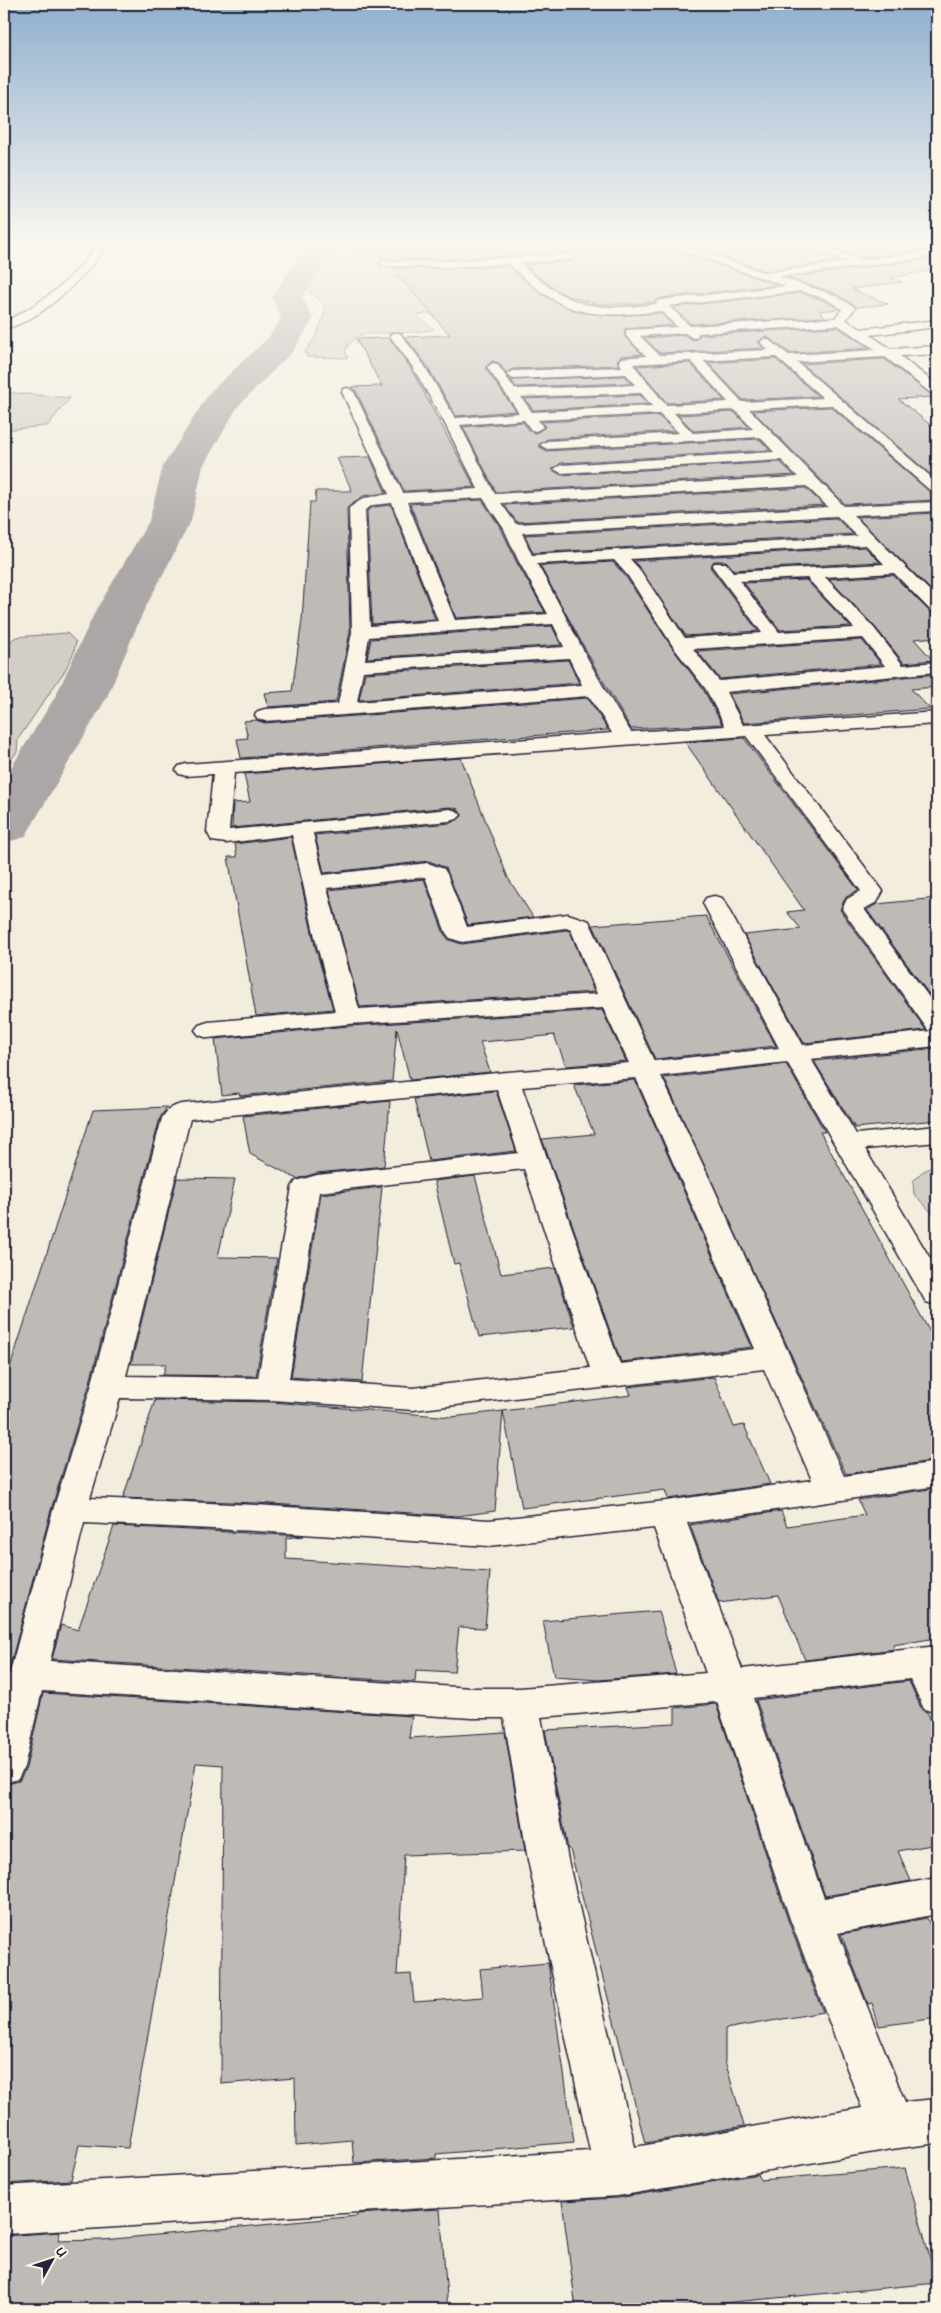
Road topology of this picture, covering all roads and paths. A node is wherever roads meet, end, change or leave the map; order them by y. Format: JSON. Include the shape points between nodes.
{"nodes":[{"id":1,"x":406,"y":349,"type":"edge"},
{"id":2,"x":645,"y":349,"type":"edge"},
{"id":3,"x":774,"y":349,"type":"edge"},
{"id":4,"x":883,"y":349,"type":"edge"},
{"id":5,"x":937,"y":350,"type":"edge"},
{"id":6,"x":887,"y":352,"type":"junction"},
{"id":7,"x":782,"y":356,"type":"junction"},
{"id":8,"x":694,"y":357,"type":"junction"},
{"id":9,"x":656,"y":359,"type":"junction"},
{"id":10,"x":629,"y":370,"type":"junction"},
{"id":11,"x":928,"y":371,"type":"dead end"},
{"id":12,"x":910,"y":372,"type":"junction"},
{"id":13,"x":647,"y":389,"type":"junction"},
{"id":14,"x":348,"y":392,"type":"dead end"},
{"id":15,"x":937,"y":392,"type":"edge"},
{"id":16,"x":512,"y":394,"type":"junction"},
{"id":17,"x":837,"y":402,"type":"junction"},
{"id":18,"x":738,"y":407,"type":"junction"},
{"id":19,"x":662,"y":409,"type":"junction"},
{"id":20,"x":529,"y":416,"type":"junction"},
{"id":21,"x":451,"y":422,"type":"junction"},
{"id":22,"x":762,"y":433,"type":"junction"},
{"id":23,"x":690,"y":437,"type":"junction"},
{"id":24,"x":547,"y":444,"type":"junction"},
{"id":25,"x":784,"y":456,"type":"junction"},
{"id":26,"x":561,"y":469,"type":"junction"},
{"id":27,"x":937,"y":472,"type":"edge"},
{"id":28,"x":918,"y":473,"type":"junction"},
{"id":29,"x":810,"y":481,"type":"junction"},
{"id":30,"x":937,"y":489,"type":"edge"},
{"id":31,"x":575,"y":493,"type":"junction"},
{"id":32,"x":489,"y":496,"type":"junction"},
{"id":33,"x":398,"y":498,"type":"junction"},
{"id":34,"x":937,"y":506,"type":"edge"},
{"id":35,"x":839,"y":510,"type":"junction"},
{"id":36,"x":512,"y":529,"type":"junction"},
{"id":37,"x":870,"y":540,"type":"junction"},
{"id":38,"x":708,"y":551,"type":"junction"},
{"id":39,"x":620,"y":556,"type":"junction"},
{"id":40,"x":526,"y":560,"type":"junction"},
{"id":41,"x":897,"y":568,"type":"junction"},
{"id":42,"x":812,"y":573,"type":"junction"},
{"id":43,"x":728,"y":577,"type":"junction"},
{"id":44,"x":937,"y":607,"type":"edge"},
{"id":45,"x":558,"y":618,"type":"junction"},
{"id":46,"x":449,"y":626,"type":"junction"},
{"id":47,"x":362,"y":632,"type":"junction"},
{"id":48,"x":868,"y":632,"type":"junction"},
{"id":49,"x":774,"y":638,"type":"junction"},
{"id":50,"x":680,"y":644,"type":"junction"},
{"id":51,"x":574,"y":652,"type":"junction"},
{"id":52,"x":356,"y":666,"type":"junction"},
{"id":53,"x":937,"y":666,"type":"edge"},
{"id":54,"x":897,"y":669,"type":"junction"},
{"id":55,"x":714,"y":687,"type":"junction"},
{"id":56,"x":594,"y":690,"type":"junction"},
{"id":57,"x":347,"y":708,"type":"junction"},
{"id":58,"x":265,"y":715,"type":"dead end"},
{"id":59,"x":937,"y":718,"type":"edge"},
{"id":60,"x":744,"y":730,"type":"junction"},
{"id":61,"x":625,"y":738,"type":"junction"},
{"id":62,"x":224,"y":768,"type":"junction"},
{"id":63,"x":186,"y":770,"type":"dead end"},
{"id":64,"x":450,"y":815,"type":"dead end"},
{"id":65,"x":301,"y":828,"type":"junction"},
{"id":66,"x":314,"y":883,"type":"junction"},
{"id":67,"x":714,"y":903,"type":"dead end"},
{"id":68,"x":612,"y":1000,"type":"junction"},
{"id":69,"x":349,"y":1017,"type":"junction"},
{"id":70,"x":937,"y":1025,"type":"edge"},
{"id":71,"x":208,"y":1030,"type":"dead end"},
{"id":72,"x":937,"y":1038,"type":"edge"},
{"id":73,"x":794,"y":1052,"type":"junction"},
{"id":74,"x":645,"y":1070,"type":"junction"},
{"id":75,"x":507,"y":1080,"type":"junction"},
{"id":76,"x":937,"y":1134,"type":"edge"},
{"id":77,"x":848,"y":1143,"type":"junction"},
{"id":78,"x":534,"y":1159,"type":"junction"},
{"id":79,"x":937,"y":1295,"type":"edge"},
{"id":80,"x":774,"y":1357,"type":"junction"},
{"id":81,"x":608,"y":1374,"type":"junction"},
{"id":82,"x":107,"y":1387,"type":"junction"},
{"id":83,"x":272,"y":1390,"type":"junction"},
{"id":84,"x":937,"y":1474,"type":"edge"},
{"id":85,"x":833,"y":1489,"type":"junction"},
{"id":86,"x":70,"y":1510,"type":"junction"},
{"id":87,"x":666,"y":1514,"type":"junction"},
{"id":88,"x":930,"y":1663,"type":"edge"},
{"id":89,"x":29,"y":1674,"type":"junction"},
{"id":90,"x":730,"y":1686,"type":"junction"},
{"id":91,"x":937,"y":1698,"type":"edge"},
{"id":92,"x":520,"y":1703,"type":"junction"},
{"id":93,"x":4,"y":1767,"type":"edge"},
{"id":94,"x":937,"y":1896,"type":"edge"},
{"id":95,"x":811,"y":1918,"type":"junction"},
{"id":96,"x":937,"y":2121,"type":"edge"},
{"id":97,"x":892,"y":2126,"type":"junction"},
{"id":98,"x":618,"y":2173,"type":"junction"},
{"id":99,"x":4,"y":2210,"type":"edge"}],
"edges":[{"from":1,"to":21,"type":"street"},
{"from":2,"to":9,"type":"street"},
{"from":3,"to":7,"type":"street"},
{"from":4,"to":6,"type":"street"},
{"from":5,"to":6,"type":"street"},
{"from":6,"to":7,"type":"street"},
{"from":6,"to":12,"type":"street"},
{"from":7,"to":8,"type":"street"},
{"from":7,"to":17,"type":"street"},
{"from":8,"to":9,"type":"street"},
{"from":8,"to":18,"type":"street"},
{"from":9,"to":10,"type":"street","via":[[627,360]]},
{"from":10,"to":13,"type":"street"},
{"from":10,"to":16,"type":"street","via":[[496,371]]},
{"from":11,"to":12,"type":"street"},
{"from":12,"to":15,"type":"street"},
{"from":13,"to":16,"type":"street"},
{"from":13,"to":19,"type":"street"},
{"from":14,"to":33,"type":"street"},
{"from":16,"to":20,"type":"street"},
{"from":17,"to":18,"type":"street"},
{"from":17,"to":28,"type":"street"},
{"from":18,"to":19,"type":"street"},
{"from":18,"to":22,"type":"street"},
{"from":19,"to":20,"type":"street"},
{"from":19,"to":23,"type":"street"},
{"from":20,"to":21,"type":"street"},
{"from":20,"to":24,"type":"street"},
{"from":21,"to":32,"type":"street"},
{"from":22,"to":23,"type":"street"},
{"from":22,"to":25,"type":"street"},
{"from":23,"to":24,"type":"street"},
{"from":24,"to":26,"type":"street"},
{"from":25,"to":26,"type":"street"},
{"from":25,"to":29,"type":"street"},
{"from":26,"to":31,"type":"street"},
{"from":27,"to":28,"type":"street"},
{"from":28,"to":30,"type":"street"},
{"from":29,"to":31,"type":"street"},
{"from":29,"to":35,"type":"street"},
{"from":31,"to":32,"type":"street"},
{"from":32,"to":33,"type":"street"},
{"from":32,"to":36,"type":"street"},
{"from":33,"to":46,"type":"street"},
{"from":33,"to":47,"type":"street","via":[[369,501],[358,508]]},
{"from":34,"to":35,"type":"street"},
{"from":35,"to":36,"type":"street"},
{"from":35,"to":37,"type":"street"},
{"from":36,"to":40,"type":"street"},
{"from":37,"to":38,"type":"street"},
{"from":37,"to":41,"type":"street"},
{"from":38,"to":39,"type":"street"},
{"from":38,"to":43,"type":"street"},
{"from":39,"to":40,"type":"street"},
{"from":39,"to":50,"type":"street"},
{"from":40,"to":45,"type":"street"},
{"from":41,"to":42,"type":"street"},
{"from":41,"to":44,"type":"street"},
{"from":42,"to":43,"type":"street"},
{"from":42,"to":48,"type":"street"},
{"from":43,"to":49,"type":"street"},
{"from":45,"to":46,"type":"street"},
{"from":45,"to":51,"type":"street"},
{"from":46,"to":47,"type":"street"},
{"from":47,"to":52,"type":"street"},
{"from":48,"to":49,"type":"street"},
{"from":48,"to":54,"type":"street"},
{"from":49,"to":50,"type":"street"},
{"from":50,"to":55,"type":"street"},
{"from":51,"to":52,"type":"street"},
{"from":51,"to":56,"type":"street"},
{"from":52,"to":57,"type":"street"},
{"from":53,"to":54,"type":"street"},
{"from":54,"to":55,"type":"street"},
{"from":55,"to":60,"type":"street"},
{"from":56,"to":57,"type":"street"},
{"from":56,"to":61,"type":"street"},
{"from":57,"to":58,"type":"street"},
{"from":59,"to":60,"type":"street"},
{"from":60,"to":61,"type":"street"},
{"from":60,"to":70,"type":"street","via":[[872,891],[869,897],[855,904],[853,910]]},
{"from":61,"to":62,"type":"street"},
{"from":62,"to":63,"type":"street"},
{"from":62,"to":65,"type":"street","via":[[220,836]]},
{"from":64,"to":65,"type":"street"},
{"from":65,"to":66,"type":"street"},
{"from":66,"to":68,"type":"street","via":[[428,870],[436,874],[458,933],[462,935],[568,921],[578,923]]},
{"from":66,"to":69,"type":"street"},
{"from":67,"to":73,"type":"street"},
{"from":68,"to":69,"type":"street"},
{"from":68,"to":74,"type":"street"},
{"from":69,"to":71,"type":"street"},
{"from":72,"to":73,"type":"street"},
{"from":73,"to":74,"type":"street"},
{"from":73,"to":77,"type":"street"},
{"from":74,"to":75,"type":"street"},
{"from":74,"to":80,"type":"street"},
{"from":75,"to":78,"type":"street"},
{"from":75,"to":82,"type":"street","via":[[188,1111],[177,1115]]},
{"from":76,"to":77,"type":"street"},
{"from":77,"to":79,"type":"street"},
{"from":78,"to":81,"type":"street"},
{"from":78,"to":83,"type":"street","via":[[317,1182],[306,1187]]},
{"from":80,"to":81,"type":"street"},
{"from":80,"to":85,"type":"street"},
{"from":81,"to":83,"type":"street","via":[[413,1399]]},
{"from":82,"to":83,"type":"street"},
{"from":82,"to":86,"type":"street"},
{"from":84,"to":85,"type":"street"},
{"from":85,"to":87,"type":"street"},
{"from":86,"to":87,"type":"street","via":[[489,1533]]},
{"from":86,"to":89,"type":"street"},
{"from":87,"to":90,"type":"street"},
{"from":88,"to":90,"type":"street"},
{"from":88,"to":91,"type":"street"},
{"from":89,"to":92,"type":"street","via":[[472,1703]]},
{"from":89,"to":93,"type":"street"},
{"from":90,"to":92,"type":"street"},
{"from":90,"to":95,"type":"street"},
{"from":92,"to":98,"type":"street","via":[[548,1860]]},
{"from":94,"to":95,"type":"street"},
{"from":95,"to":97,"type":"street"},
{"from":96,"to":97,"type":"street"},
{"from":97,"to":98,"type":"street"},
{"from":98,"to":99,"type":"street"}]}
